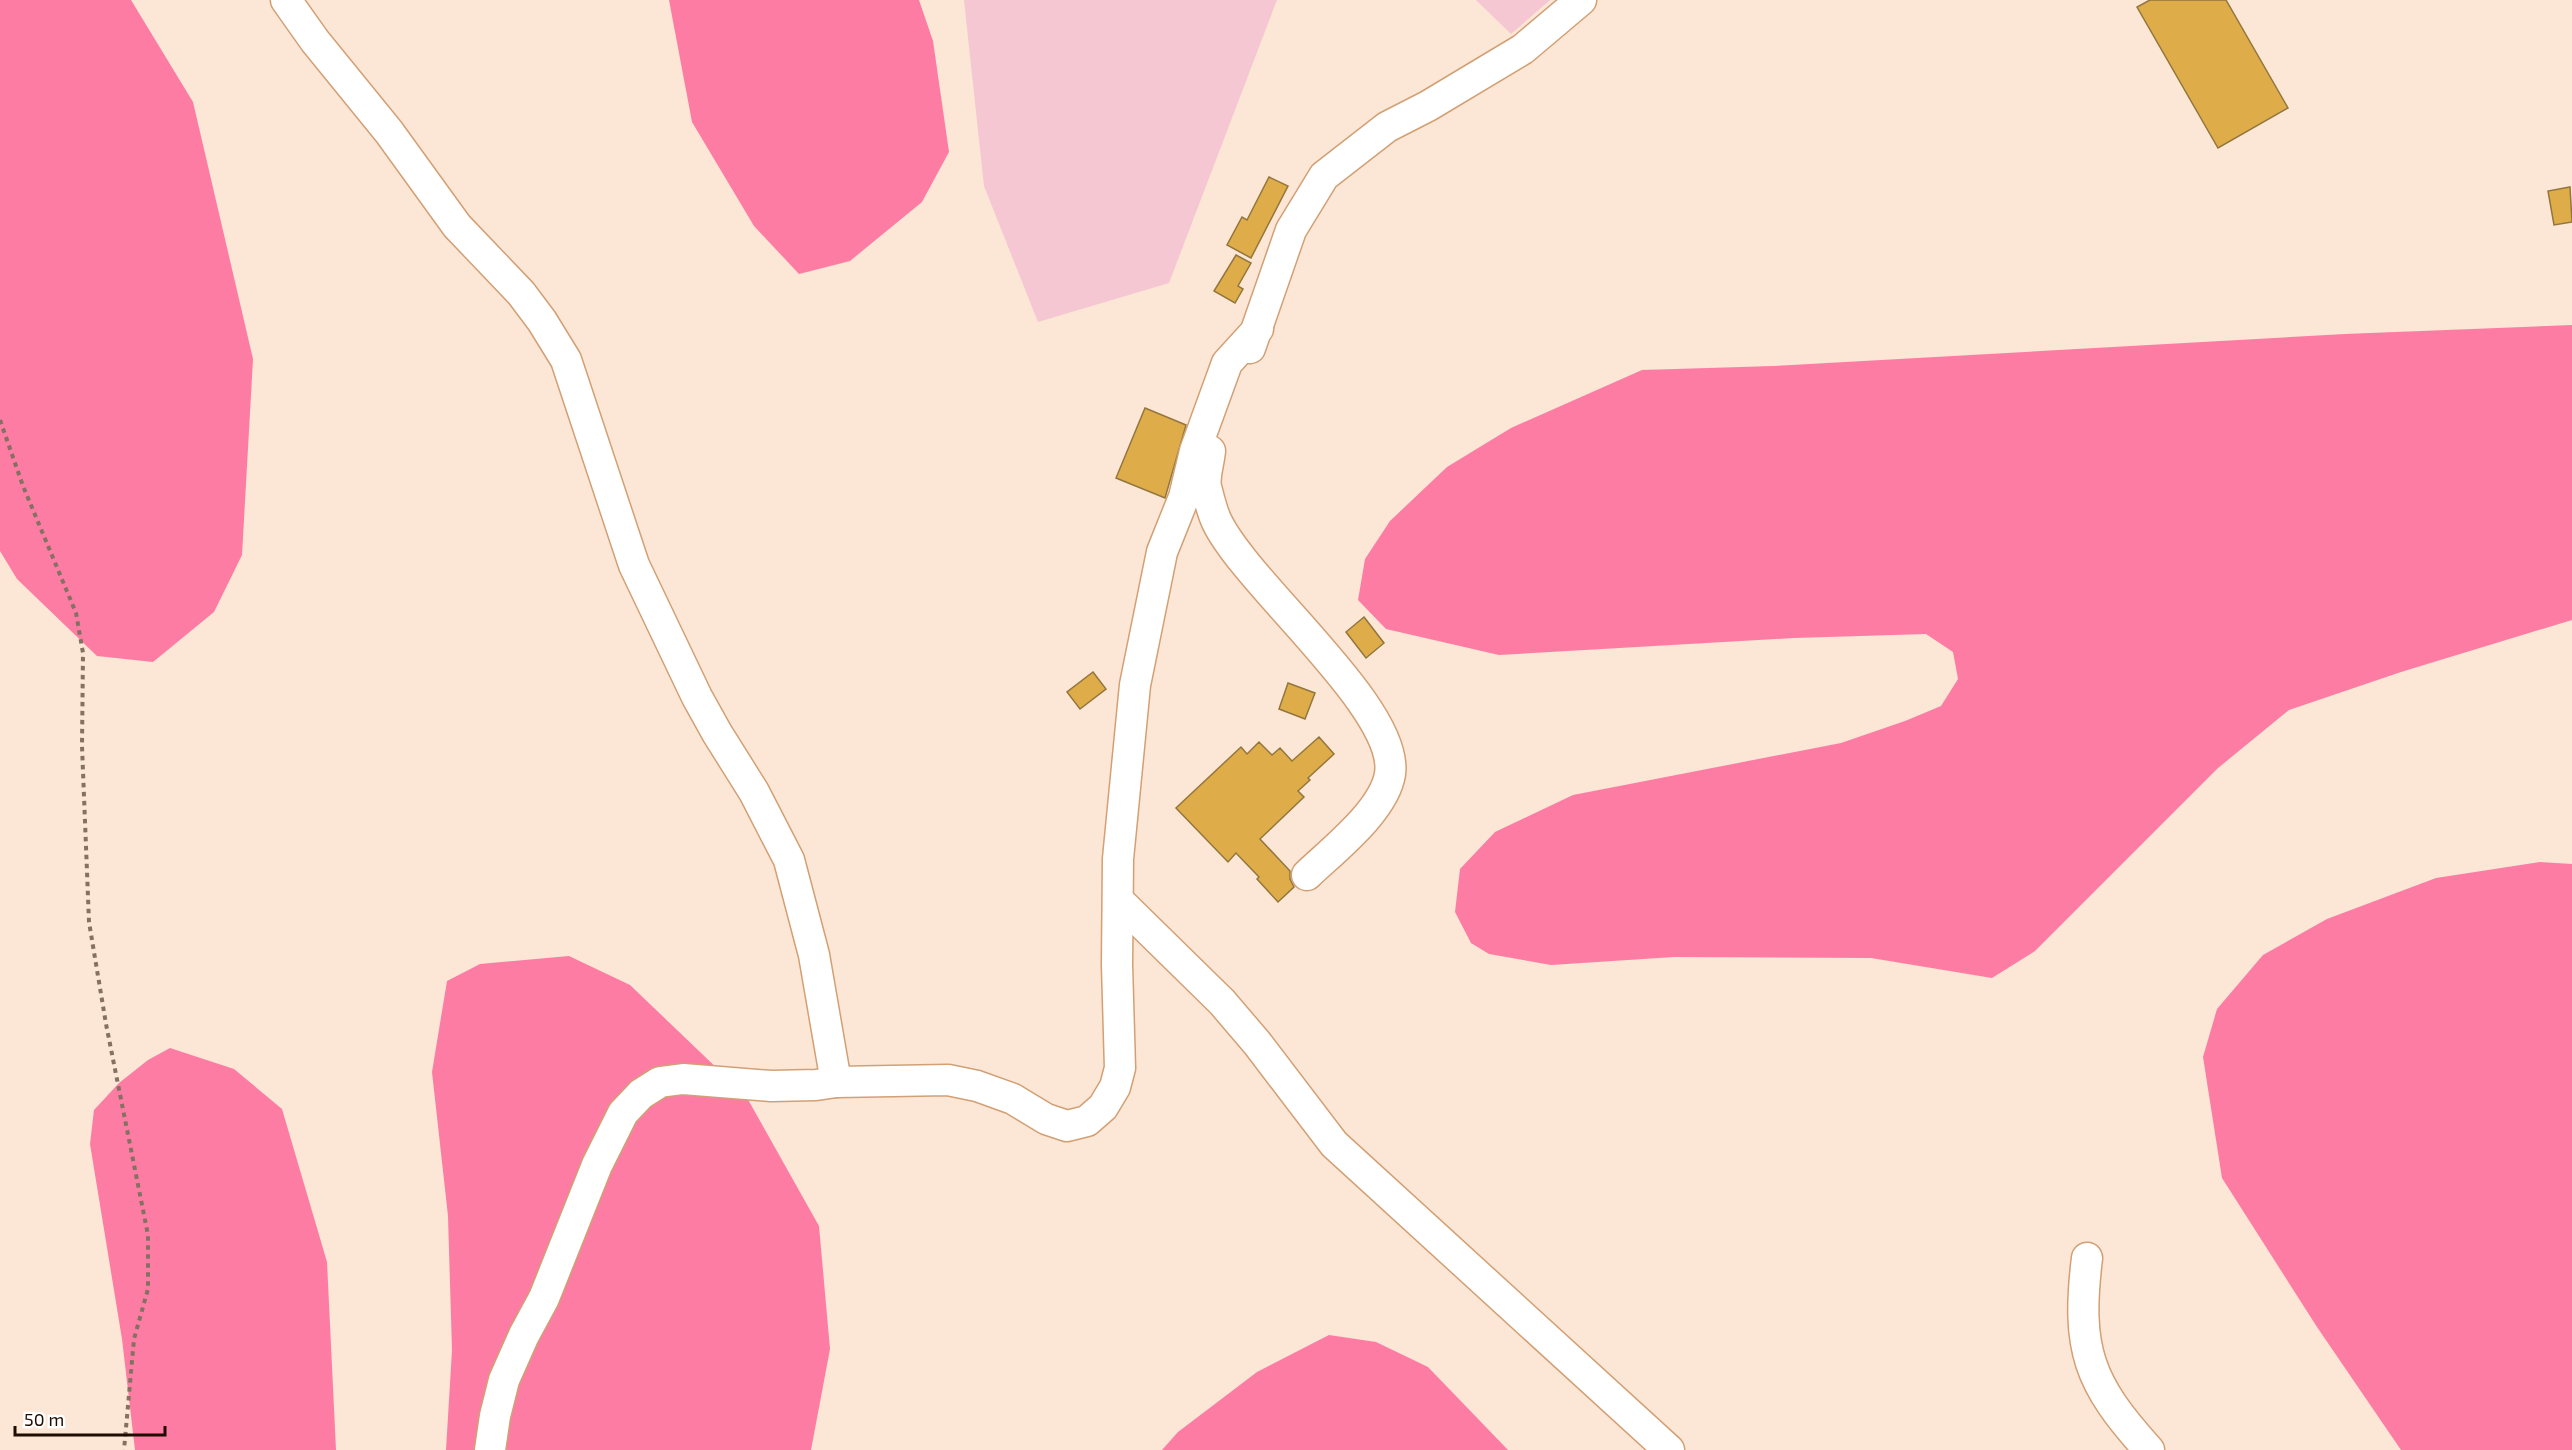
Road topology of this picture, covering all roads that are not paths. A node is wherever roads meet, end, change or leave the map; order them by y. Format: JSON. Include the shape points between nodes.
{"nodes":[{"id":1,"x":286,"y":0,"type":"edge"},
{"id":2,"x":1581,"y":0,"type":"edge"},
{"id":3,"x":1258,"y":329,"type":"junction"},
{"id":4,"x":1307,"y":875,"type":"dead end"},
{"id":5,"x":1119,"y":901,"type":"junction"},
{"id":6,"x":836,"y":1082,"type":"junction"},
{"id":7,"x":2087,"y":1258,"type":"dead end"},
{"id":8,"x":490,"y":1450,"type":"edge"},
{"id":9,"x":1669,"y":1450,"type":"edge"},
{"id":10,"x":2149,"y":1450,"type":"edge"}],
"edges":[{"from":1,"to":6,"type":"street","via":[[456,226],[520,292],[566,360],[634,565],[697,697],[789,860],[814,955]]},
{"from":2,"to":3,"type":"street","via":[[1522,49],[1387,127],[1324,176],[1291,230]]},
{"from":3,"to":4,"type":"street","via":[[1212,440],[1206,484],[1217,522],[1247,566],[1377,722],[1389,750],[1390,774],[1378,801]]},
{"from":3,"to":5,"type":"street","via":[[1227,363],[1162,552],[1135,685],[1118,859]]},
{"from":5,"to":6,"type":"street","via":[[1116,965],[1120,1068],[1115,1088],[1087,1121],[1067,1126],[1046,1119],[1013,1099],[948,1080]]},
{"from":5,"to":9,"type":"street","via":[[1222,1002],[1334,1144]]},
{"from":6,"to":8,"type":"street","via":[[771,1086],[683,1079],[660,1082],[640,1094],[623,1113],[609,1139],[544,1298],[504,1380]]},
{"from":7,"to":10,"type":"street","via":[[2083,1331],[2092,1369],[2105,1397]]}]}
